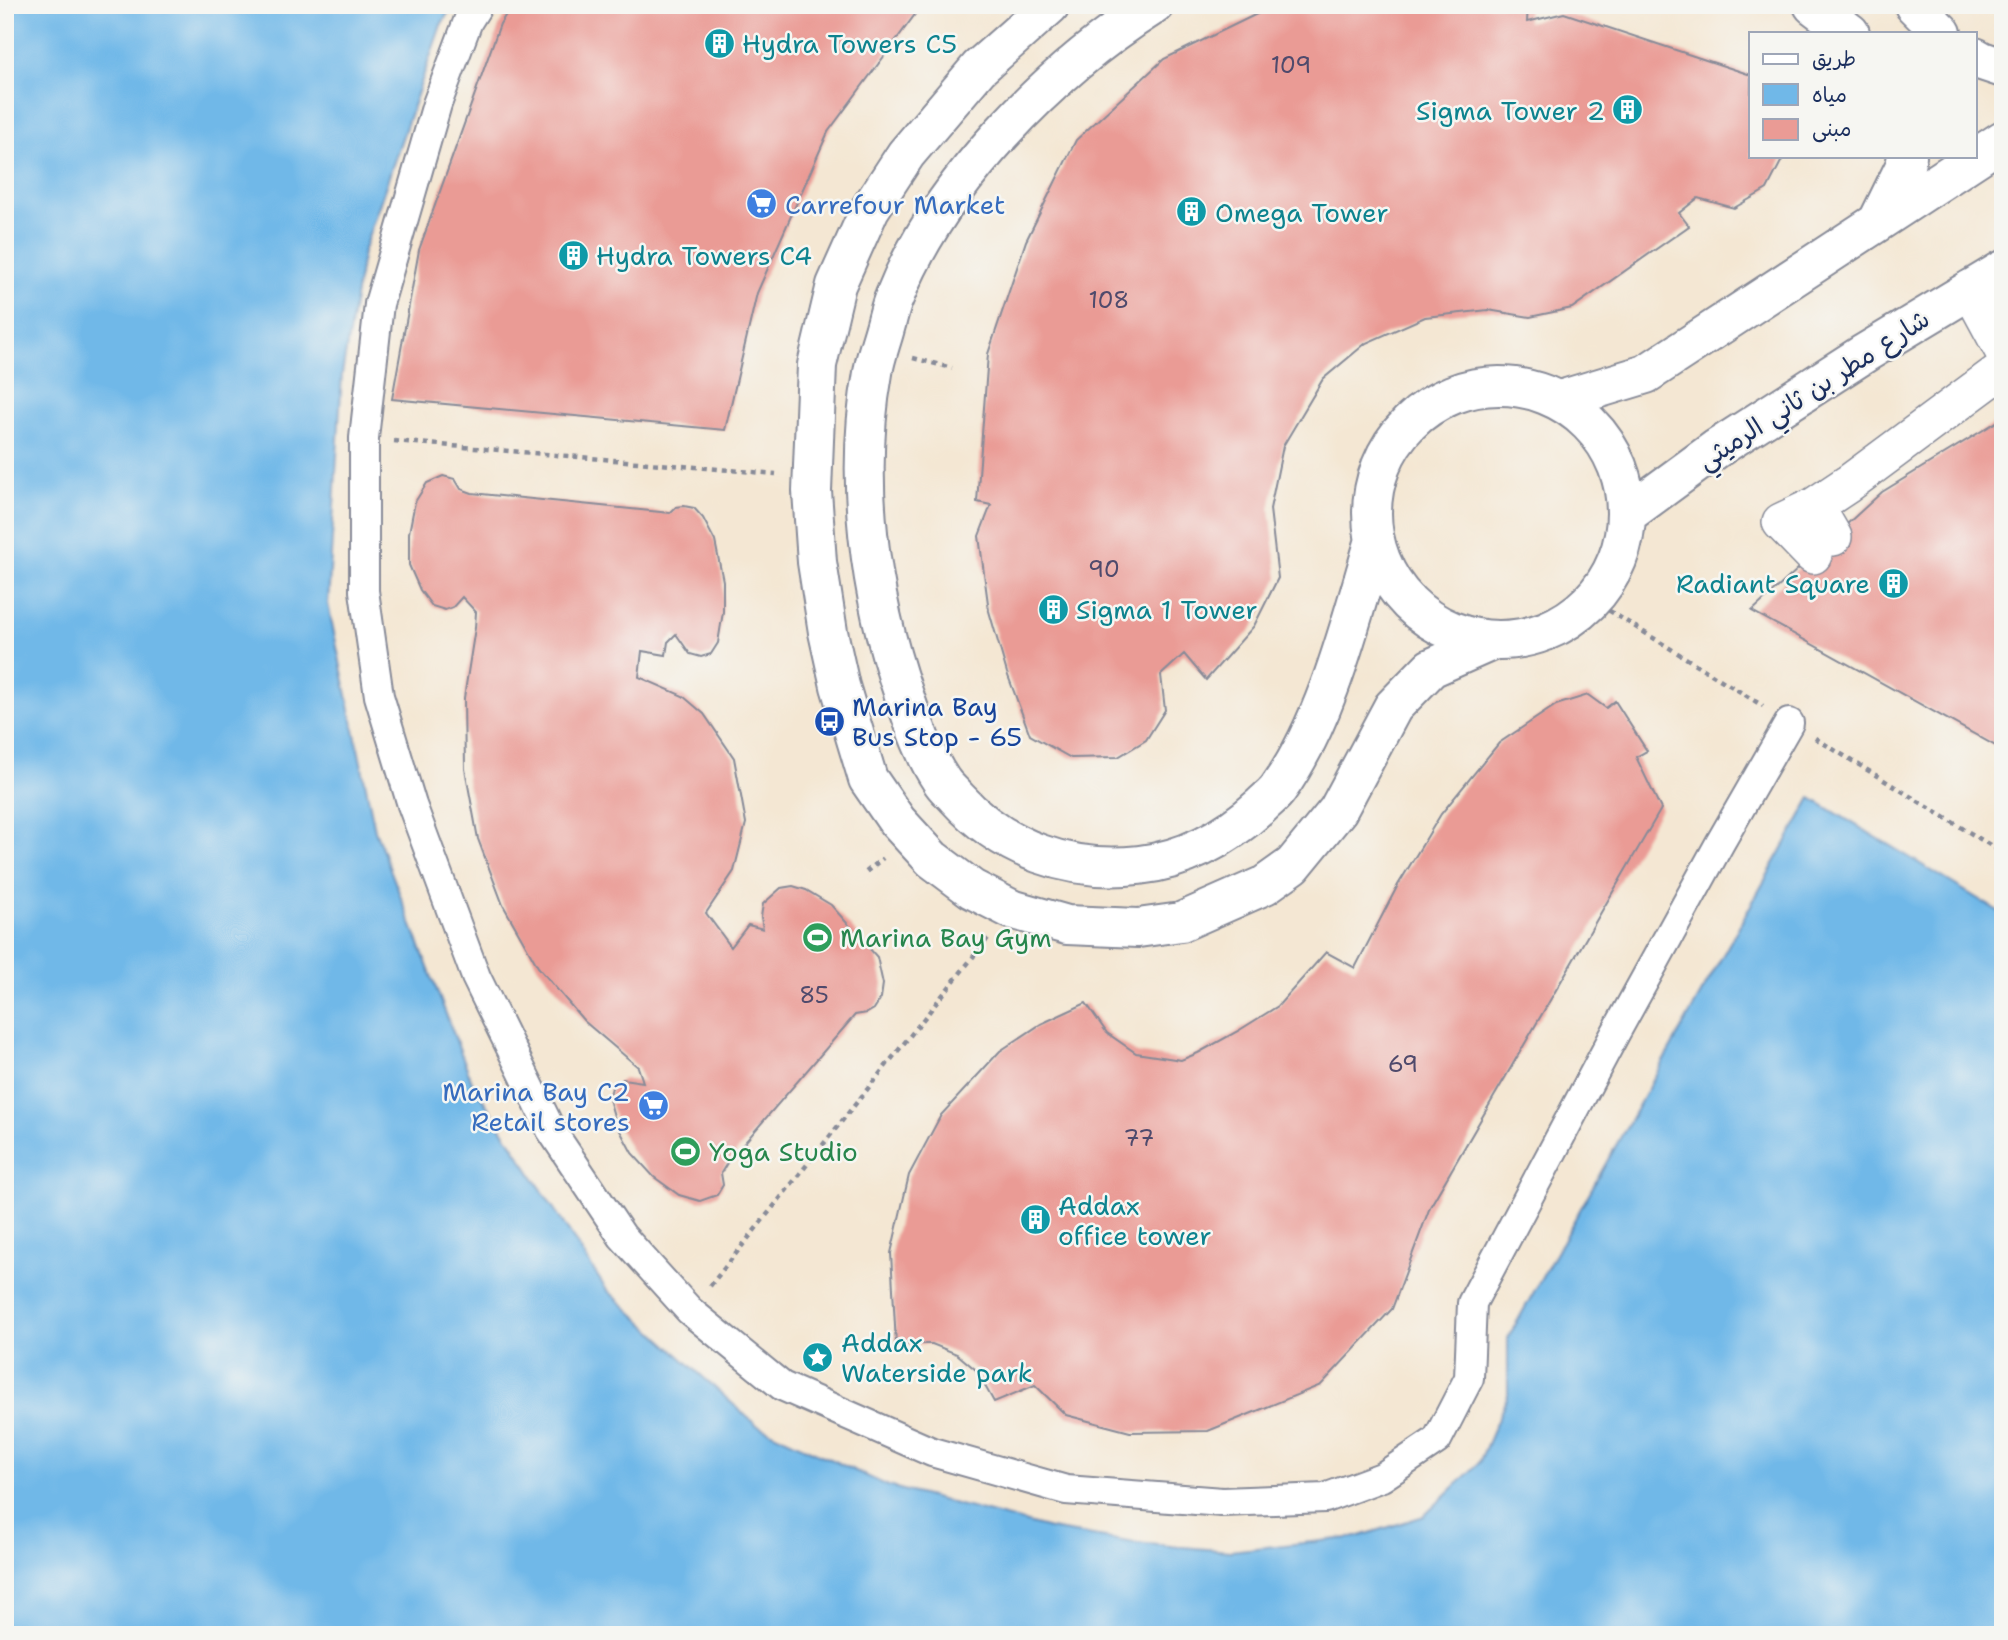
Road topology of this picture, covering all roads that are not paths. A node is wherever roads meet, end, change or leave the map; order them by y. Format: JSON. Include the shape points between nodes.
{"nodes":[{"id":1,"x":478,"y":5,"type":"edge"},
{"id":2,"x":1050,"y":5,"type":"edge"},
{"id":3,"x":1154,"y":5,"type":"edge"},
{"id":4,"x":1814,"y":5,"type":"edge"},
{"id":5,"x":1914,"y":5,"type":"edge"},
{"id":6,"x":1849,"y":32,"type":"edge"},
{"id":7,"x":1941,"y":32,"type":"edge"},
{"id":8,"x":1976,"y":57,"type":"edge"},
{"id":9,"x":2003,"y":68,"type":"edge"},
{"id":10,"x":2003,"y":140,"type":"edge"},
{"id":11,"x":1976,"y":157,"type":"edge"},
{"id":12,"x":1907,"y":158,"type":"edge"},
{"id":13,"x":1975,"y":158,"type":"edge"},
{"id":14,"x":1878,"y":221,"type":"junction"},
{"id":15,"x":2003,"y":270,"type":"edge"},
{"id":16,"x":1970,"y":289,"type":"junction"},
{"id":17,"x":2003,"y":351,"type":"edge"},
{"id":18,"x":2003,"y":369,"type":"edge"},
{"id":19,"x":1560,"y":400,"type":"junction"},
{"id":20,"x":1626,"y":515,"type":"junction"},
{"id":21,"x":1374,"y":543,"type":"junction"},
{"id":22,"x":1823,"y":546,"type":"dead end"},
{"id":23,"x":1492,"y":641,"type":"junction"},
{"id":24,"x":1789,"y":723,"type":"dead end"}],
"edges":[{"from":1,"to":24,"type":"street","via":[[437,104],[379,304],[364,438],[364,591],[379,695],[412,805],[477,977],[551,1130],[622,1236],[690,1311],[782,1386],[932,1452],[1066,1490],[1222,1503],[1325,1498],[1382,1477],[1437,1440],[1469,1378],[1472,1303],[1616,1032]]},
{"from":2,"to":23,"type":"street","via":[[979,68],[906,154],[870,209],[836,285],[817,365],[812,477],[817,562],[828,632],[868,779],[897,821],[932,859],[972,889],[1011,909],[1067,925],[1138,928],[1181,922],[1265,885],[1293,865],[1338,810],[1393,707],[1431,668]]},
{"from":3,"to":21,"type":"street","via":[[1094,48],[1003,133],[921,241],[894,299],[873,370],[866,432],[867,509],[883,625],[925,749],[942,782],[972,815],[1007,841],[1052,859],[1113,868],[1160,863],[1202,848],[1241,824],[1277,791],[1307,741]]},
{"from":4,"to":6,"type":"street"},
{"from":5,"to":7,"type":"street"},
{"from":8,"to":9,"type":"street"},
{"from":10,"to":11,"type":"street"},
{"from":12,"to":14,"type":"street"},
{"from":13,"to":14,"type":"street"},
{"from":14,"to":19,"type":"street","via":[[1646,374]]},
{"from":15,"to":16,"type":"street","name":"شارع مطر بن ثاني الرميثي"},
{"from":16,"to":17,"type":"street"},
{"from":16,"to":20,"type":"street","name":"شارع مطر بن ثاني الرميثي","via":[[1716,449]]},
{"from":18,"to":22,"type":"street","via":[[1848,484],[1781,522]]},
{"from":19,"to":20,"type":"street","via":[[1596,429],[1614,459]]},
{"from":19,"to":21,"type":"street","via":[[1520,386],[1478,386],[1438,399],[1405,424],[1382,460],[1371,501]]},
{"from":20,"to":23,"type":"street","via":[[1622,546],[1611,575],[1592,600],[1563,624],[1529,638]]},
{"from":21,"to":23,"type":"street","via":[[1390,581],[1417,612],[1452,633]]}]}
